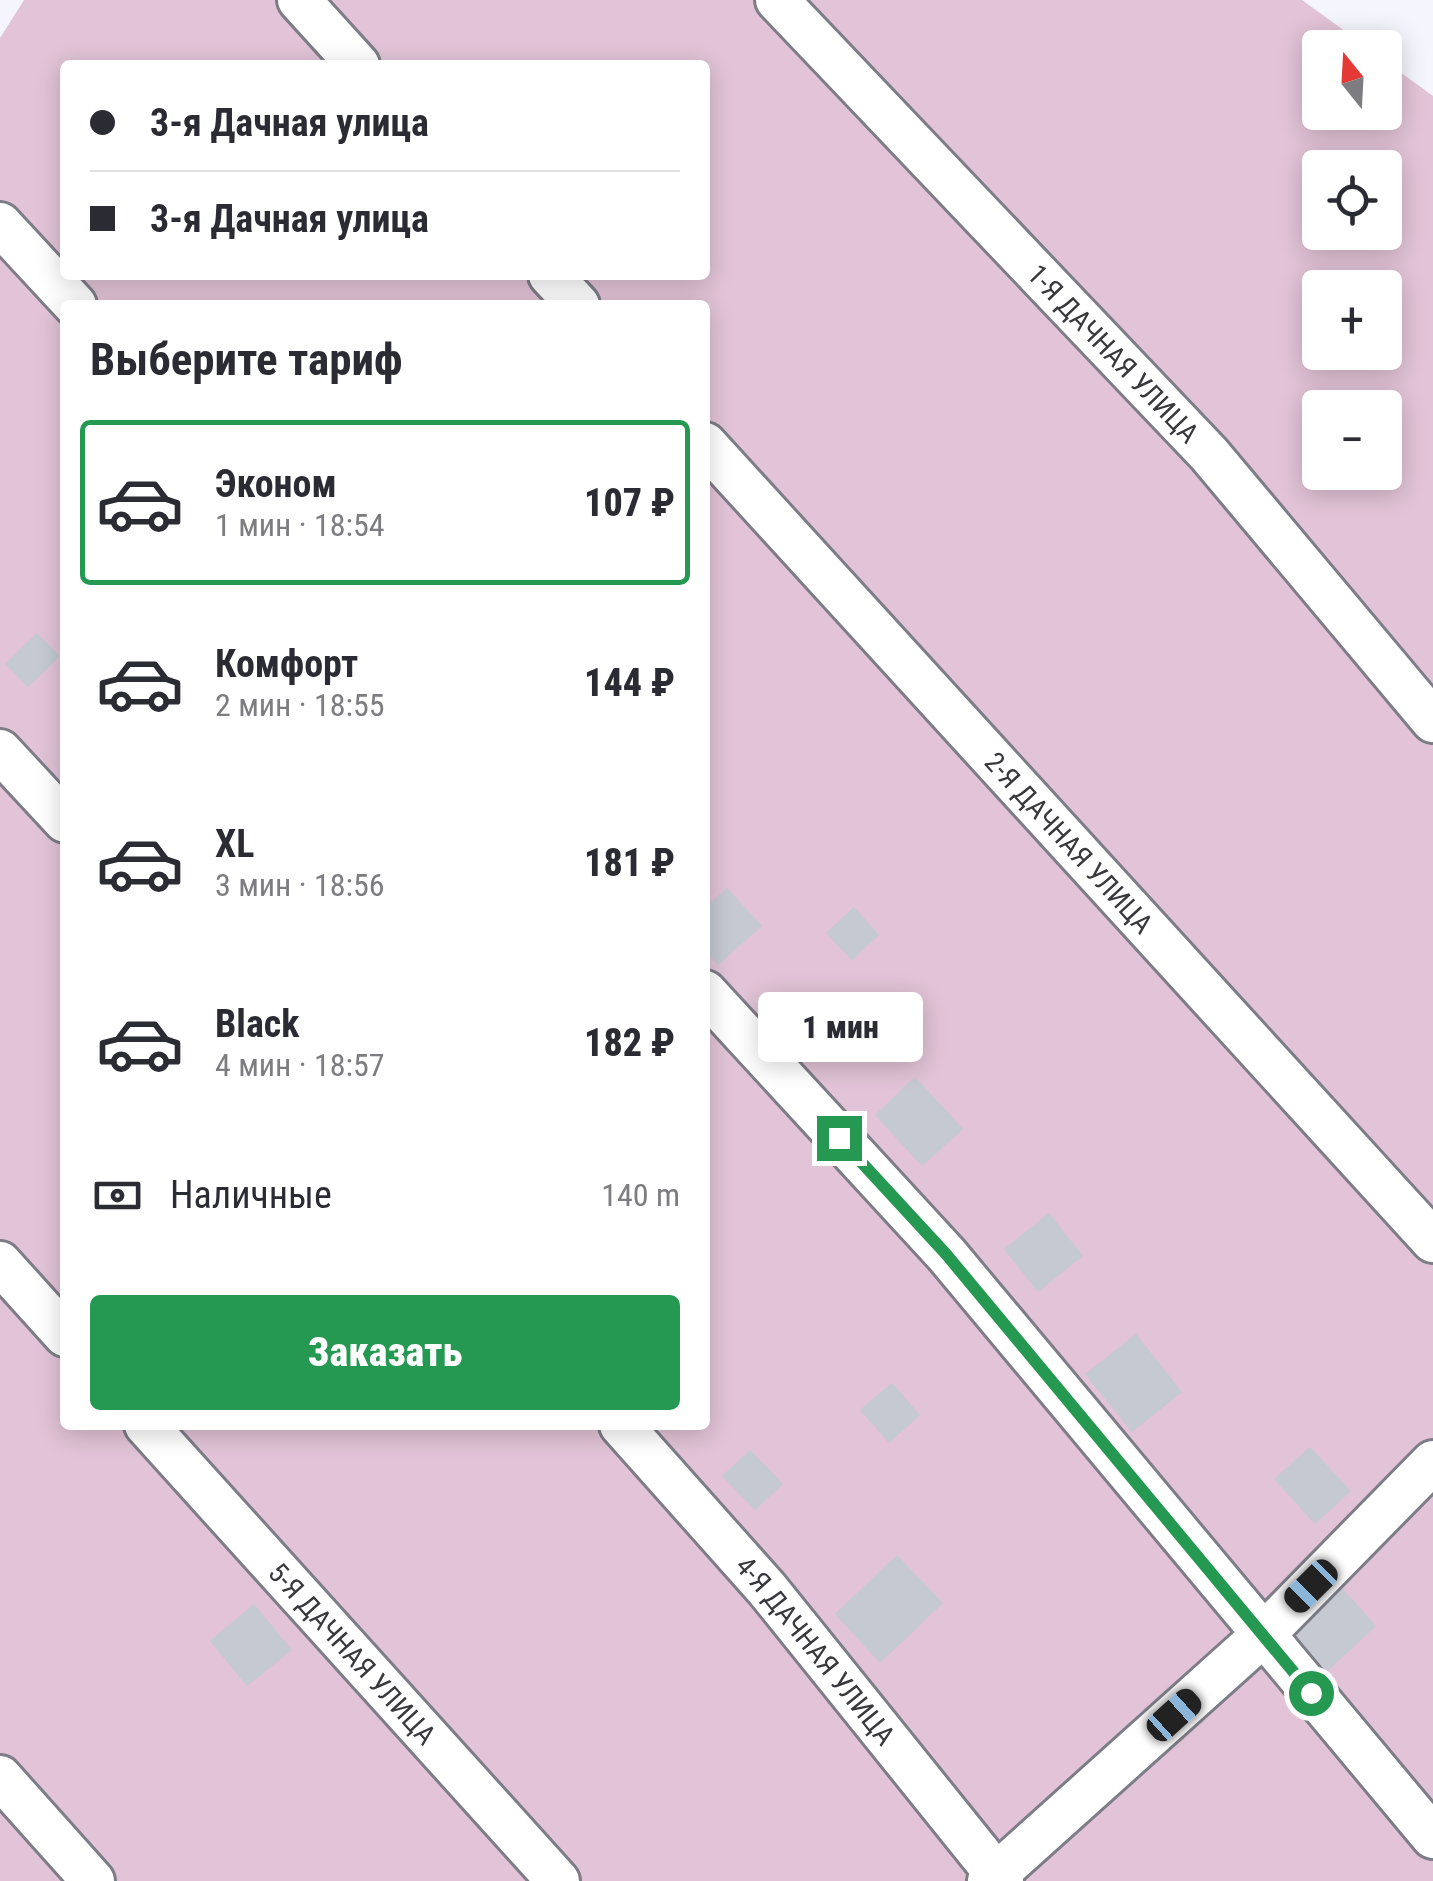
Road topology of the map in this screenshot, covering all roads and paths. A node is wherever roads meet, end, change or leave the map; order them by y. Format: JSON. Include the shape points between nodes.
{"nodes":[{"id":1,"x":299,"y":0,"type":"edge"},
{"id":2,"x":777,"y":0,"type":"edge"},
{"id":3,"x":353,"y":60,"type":"edge"},
{"id":4,"x":0,"y":224,"type":"edge"},
{"id":5,"x":555,"y":280,"type":"edge"},
{"id":6,"x":70,"y":300,"type":"edge"},
{"id":7,"x":573,"y":300,"type":"edge"},
{"id":8,"x":710,"y":449,"type":"edge"},
{"id":9,"x":1433,"y":721,"type":"edge"},
{"id":10,"x":0,"y":751,"type":"edge"},
{"id":11,"x":60,"y":816,"type":"edge"},
{"id":12,"x":710,"y":997,"type":"edge"},
{"id":13,"x":1433,"y":1241,"type":"edge"},
{"id":14,"x":0,"y":1263,"type":"edge"},
{"id":15,"x":60,"y":1329,"type":"edge"},
{"id":16,"x":151,"y":1430,"type":"edge"},
{"id":17,"x":625,"y":1430,"type":"edge"},
{"id":18,"x":1433,"y":1462,"type":"edge"},
{"id":19,"x":1262,"y":1635,"type":"junction"},
{"id":20,"x":0,"y":1778,"type":"edge"},
{"id":21,"x":1433,"y":1837,"type":"edge"},
{"id":22,"x":996,"y":1879,"type":"edge"},
{"id":23,"x":92,"y":1881,"type":"edge"},
{"id":24,"x":558,"y":1881,"type":"edge"}],
"edges":[{"from":1,"to":3,"type":"street"},
{"from":2,"to":9,"type":"street","name":"1-Я ДАЧНАЯ УЛИЦА","via":[[1209,454]]},
{"from":4,"to":6,"type":"street"},
{"from":5,"to":7,"type":"street"},
{"from":8,"to":13,"type":"street","name":"2-Я ДАЧНАЯ УЛИЦА"},
{"from":10,"to":11,"type":"street"},
{"from":12,"to":19,"type":"street","via":[[946,1254]]},
{"from":14,"to":15,"type":"street"},
{"from":16,"to":24,"type":"street","name":"5-Я ДАЧНАЯ УЛИЦА"},
{"from":17,"to":22,"type":"street","name":"4-Я ДАЧНАЯ УЛИЦА","via":[[767,1589]]},
{"from":18,"to":19,"type":"street"},
{"from":19,"to":21,"type":"street"},
{"from":19,"to":22,"type":"street"},
{"from":20,"to":23,"type":"street"}]}
